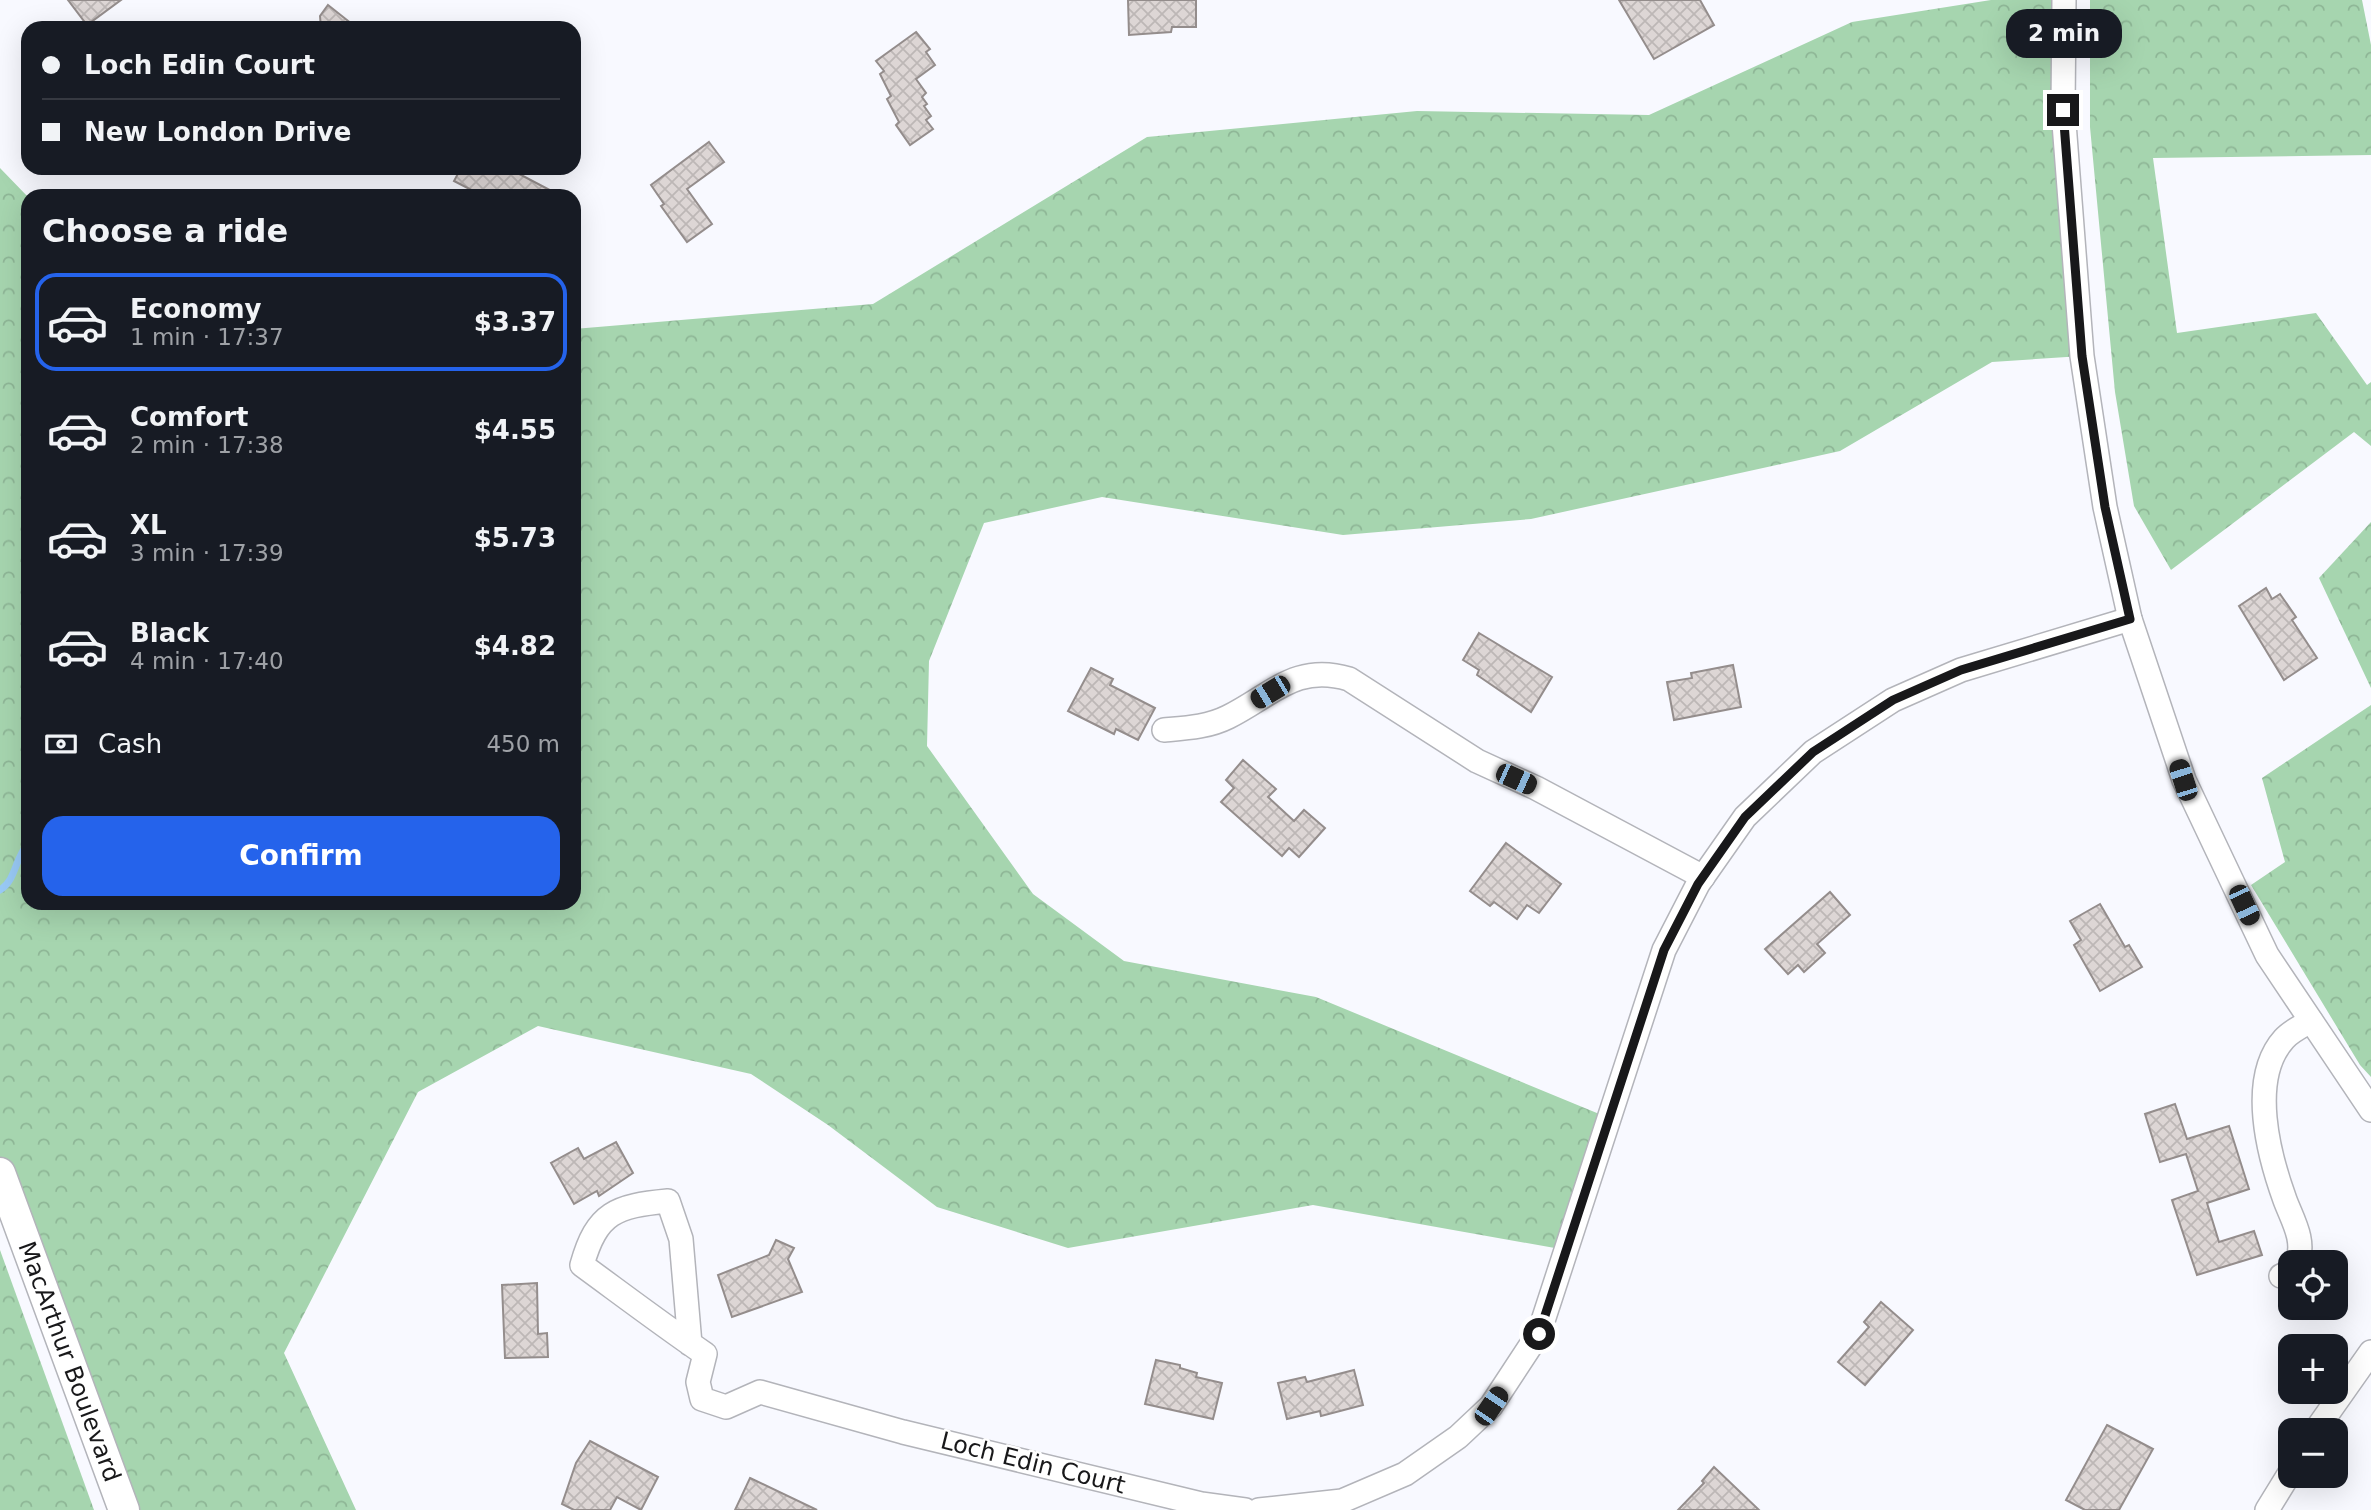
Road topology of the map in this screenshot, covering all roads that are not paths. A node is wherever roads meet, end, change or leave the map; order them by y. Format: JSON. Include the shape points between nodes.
{"nodes":[{"id":1,"x":2064,"y":0,"type":"edge"},
{"id":2,"x":2130,"y":619,"type":"junction"},
{"id":3,"x":1164,"y":730,"type":"dead end"},
{"id":4,"x":1703,"y":877,"type":"junction"},
{"id":5,"x":2311,"y":1021,"type":"junction"},
{"id":6,"x":2371,"y":1110,"type":"edge"},
{"id":7,"x":0,"y":1172,"type":"edge"},
{"id":8,"x":2296,"y":1250,"type":"edge"},
{"id":9,"x":690,"y":1344,"type":"junction"},
{"id":10,"x":2371,"y":1352,"type":"edge"},
{"id":11,"x":2324,"y":1418,"type":"edge"},
{"id":12,"x":2281,"y":1488,"type":"edge"},
{"id":13,"x":124,"y":1510,"type":"edge"},
{"id":14,"x":1245,"y":1510,"type":"edge"},
{"id":15,"x":1259,"y":1510,"type":"edge"},
{"id":16,"x":2267,"y":1510,"type":"edge"}],
"edges":[{"from":1,"to":2,"type":"street","via":[[2063,110],[2082,356],[2105,507]]},
{"from":2,"to":4,"type":"street","via":[[1961,670],[1893,700],[1813,752],[1745,817]]},
{"from":2,"to":5,"type":"street","via":[[2183,780],[2267,955]]},
{"from":3,"to":4,"type":"street","via":[[1200,727],[1305,675],[1330,673],[1349,679],[1476,761]]},
{"from":4,"to":15,"type":"street","via":[[1664,950],[1539,1334],[1491,1406],[1458,1437],[1405,1474],[1342,1501]]},
{"from":5,"to":6,"type":"street"},
{"from":5,"to":8,"type":"street","via":[[2282,1040],[2270,1065],[2266,1106],[2265,1134],[2300,1239]]},
{"from":7,"to":13,"type":"main road","name":"MacArthur Boulevard"},
{"from":9,"to":9,"type":"street","via":[[582,1265],[590,1237],[611,1214],[636,1204],[668,1201],[681,1239]]},
{"from":9,"to":14,"type":"street","name":"Loch Edin Court","via":[[705,1354],[698,1382],[702,1399],[726,1407],[760,1392],[903,1432],[1201,1504]]},
{"from":10,"to":11,"type":"street"},
{"from":12,"to":16,"type":"street"}]}
